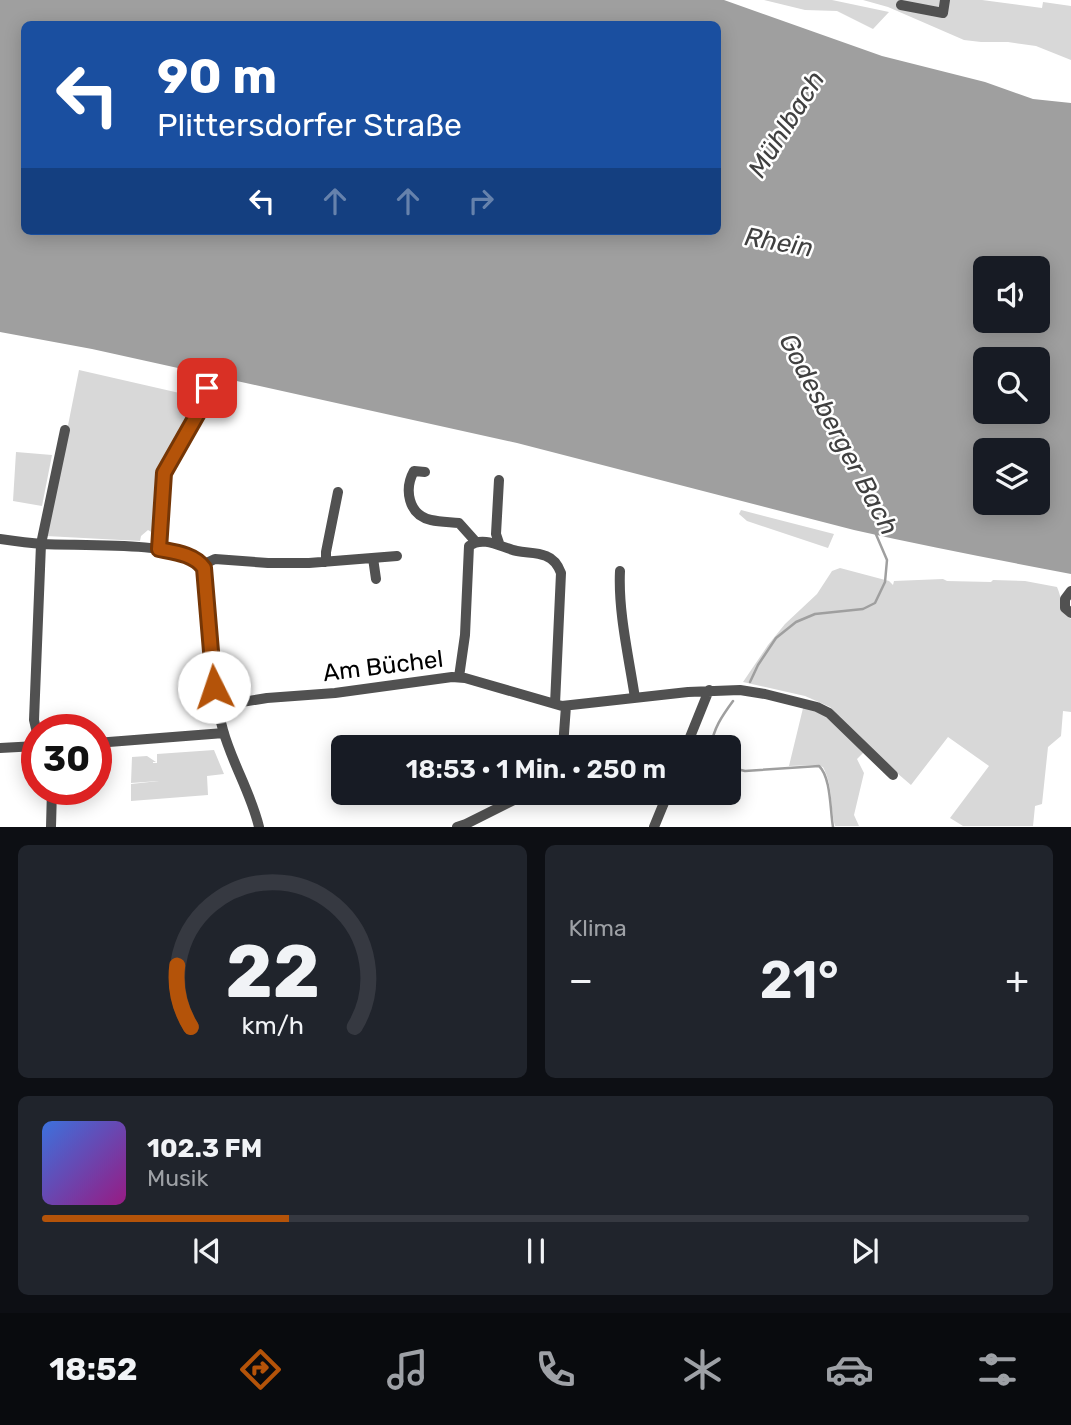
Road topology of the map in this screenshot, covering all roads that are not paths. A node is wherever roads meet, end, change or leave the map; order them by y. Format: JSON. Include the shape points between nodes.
{"nodes":[{"id":1,"x":945,"y":0,"type":"edge"},
{"id":2,"x":900,"y":6,"type":"edge"},
{"id":3,"x":207,"y":388,"type":"dead end"},
{"id":4,"x":65,"y":430,"type":"dead end"},
{"id":5,"x":425,"y":472,"type":"dead end"},
{"id":6,"x":499,"y":480,"type":"dead end"},
{"id":7,"x":338,"y":492,"type":"dead end"},
{"id":8,"x":0,"y":539,"type":"edge"},
{"id":9,"x":499,"y":543,"type":"junction"},
{"id":10,"x":41,"y":544,"type":"junction"},
{"id":11,"x":472,"y":544,"type":"junction"},
{"id":12,"x":159,"y":549,"type":"junction"},
{"id":13,"x":397,"y":556,"type":"dead end"},
{"id":14,"x":373,"y":558,"type":"junction"},
{"id":15,"x":326,"y":562,"type":"junction"},
{"id":16,"x":202,"y":565,"type":"junction"},
{"id":17,"x":620,"y":570,"type":"dead end"},
{"id":18,"x":376,"y":579,"type":"dead end"},
{"id":19,"x":1071,"y":591,"type":"edge"},
{"id":20,"x":1071,"y":613,"type":"edge"},
{"id":21,"x":459,"y":677,"type":"junction"},
{"id":22,"x":709,"y":690,"type":"junction"},
{"id":23,"x":635,"y":698,"type":"junction"},
{"id":24,"x":561,"y":705,"type":"junction"},
{"id":25,"x":217,"y":706,"type":"junction"},
{"id":26,"x":35,"y":714,"type":"edge"},
{"id":27,"x":224,"y":733,"type":"junction"},
{"id":28,"x":562,"y":735,"type":"edge"},
{"id":29,"x":691,"y":735,"type":"edge"},
{"id":30,"x":112,"y":742,"type":"edge"},
{"id":31,"x":21,"y":747,"type":"edge"},
{"id":32,"x":0,"y":748,"type":"edge"},
{"id":33,"x":893,"y":775,"type":"dead end"},
{"id":34,"x":52,"y":805,"type":"edge"},
{"id":35,"x":504,"y":805,"type":"edge"},
{"id":36,"x":663,"y":805,"type":"edge"},
{"id":37,"x":463,"y":826,"type":"edge"},
{"id":38,"x":51,"y":827,"type":"edge"},
{"id":39,"x":259,"y":827,"type":"edge"},
{"id":40,"x":654,"y":827,"type":"edge"}],
"edges":[{"from":1,"to":2,"type":"street","via":[[943,13]]},
{"from":3,"to":12,"type":"street","via":[[202,406],[164,473]]},
{"from":4,"to":10,"type":"street"},
{"from":5,"to":11,"type":"street","via":[[414,471],[410,478],[410,503],[423,517],[459,523]]},
{"from":6,"to":9,"type":"street"},
{"from":7,"to":15,"type":"street"},
{"from":8,"to":10,"type":"street"},
{"from":9,"to":11,"type":"street"},
{"from":9,"to":24,"type":"street","via":[[546,556],[559,569]]},
{"from":10,"to":12,"type":"street"},
{"from":10,"to":26,"type":"street"},
{"from":11,"to":21,"type":"street"},
{"from":12,"to":16,"type":"street","via":[[197,559]]},
{"from":13,"to":14,"type":"street"},
{"from":14,"to":15,"type":"street"},
{"from":14,"to":18,"type":"street"},
{"from":15,"to":16,"type":"street","via":[[215,559]]},
{"from":16,"to":25,"type":"street"},
{"from":17,"to":23,"type":"street"},
{"from":19,"to":20,"type":"street","via":[[1065,599],[1065,608]]},
{"from":21,"to":24,"type":"street","name":"Am Büchel"},
{"from":21,"to":25,"type":"street","name":"Am Büchel"},
{"from":22,"to":23,"type":"street","name":"Am Büchel"},
{"from":22,"to":29,"type":"street"},
{"from":22,"to":33,"type":"street","name":"Am Büchel","via":[[757,692],[823,709]]},
{"from":23,"to":24,"type":"street","name":"Am Büchel"},
{"from":24,"to":28,"type":"street"},
{"from":25,"to":27,"type":"street"},
{"from":27,"to":30,"type":"street"},
{"from":27,"to":39,"type":"street"},
{"from":31,"to":32,"type":"street"},
{"from":34,"to":38,"type":"street"},
{"from":35,"to":37,"type":"street"},
{"from":36,"to":40,"type":"street"}]}
